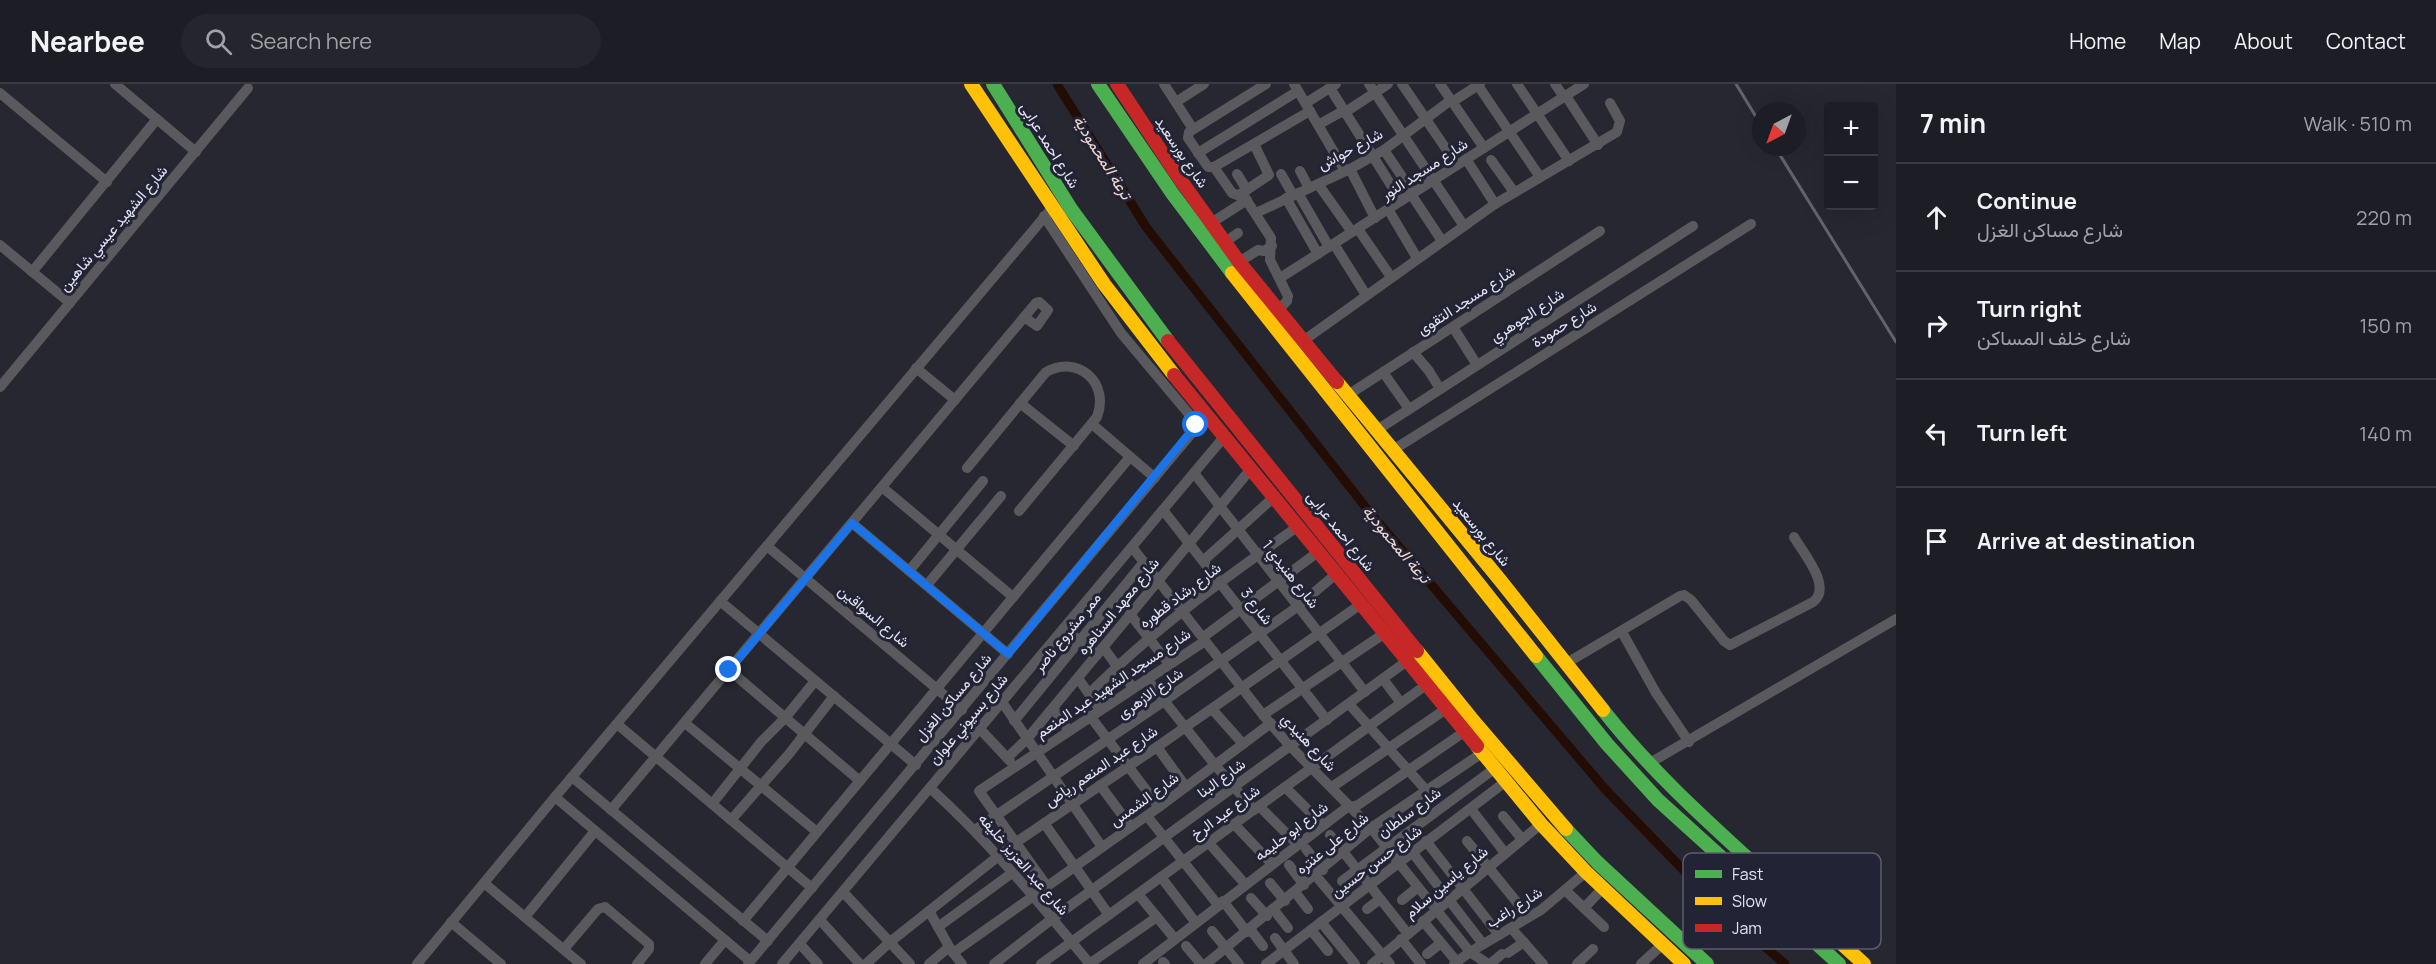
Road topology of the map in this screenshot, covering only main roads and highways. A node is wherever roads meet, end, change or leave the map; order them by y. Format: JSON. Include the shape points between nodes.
{"nodes":[{"id":1,"x":971,"y":84,"type":"edge"},
{"id":2,"x":993,"y":84,"type":"edge"},
{"id":3,"x":1098,"y":84,"type":"edge"},
{"id":4,"x":1117,"y":84,"type":"edge"},
{"id":5,"x":1716,"y":853,"type":"edge"},
{"id":6,"x":1744,"y":853,"type":"edge"},
{"id":7,"x":1683,"y":942,"type":"edge"},
{"id":8,"x":1690,"y":949,"type":"edge"},
{"id":9,"x":1822,"y":949,"type":"edge"},
{"id":10,"x":1848,"y":949,"type":"edge"},
{"id":11,"x":1684,"y":964,"type":"edge"},
{"id":12,"x":1707,"y":964,"type":"edge"},
{"id":13,"x":1839,"y":964,"type":"edge"},
{"id":14,"x":1864,"y":964,"type":"edge"}],
"edges":[{"from":1,"to":11,"type":"main road","name":"شارع احمد عرابى","via":[[1048,212],[1250,470],[1541,824]]},
{"from":2,"to":7,"type":"main road","name":"شارع احمد عرابى","via":[[1071,209],[1149,315],[1441,681],[1573,837]]},
{"from":3,"to":5,"type":"main road","name":"شارع بورسعيد","via":[[1242,287],[1607,744],[1658,800]]},
{"from":4,"to":6,"type":"main road","name":"شارع بورسعيد","via":[[1239,262],[1565,664],[1648,764]]},
{"from":8,"to":12,"type":"main road","name":"شارع احمد عرابى"},
{"from":9,"to":13,"type":"main road","name":"شارع بورسعيد"},
{"from":10,"to":14,"type":"main road","name":"شارع بورسعيد"}]}
